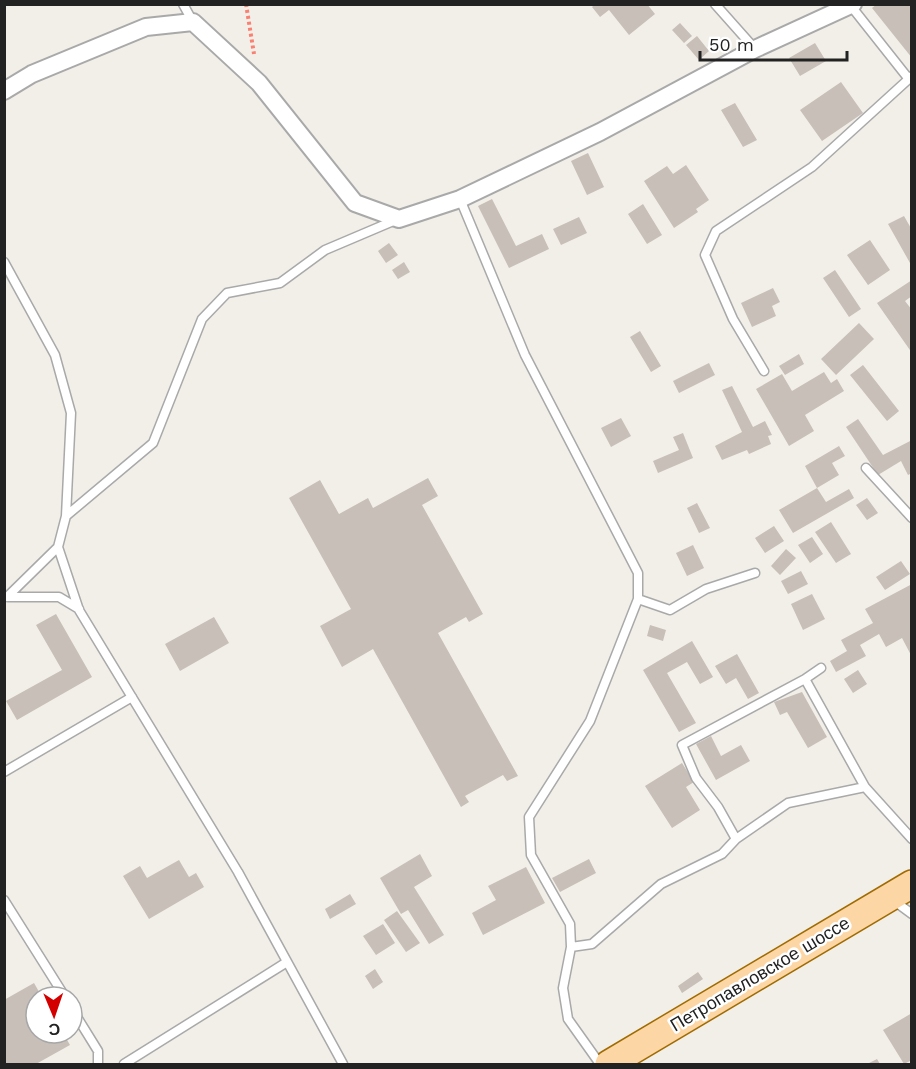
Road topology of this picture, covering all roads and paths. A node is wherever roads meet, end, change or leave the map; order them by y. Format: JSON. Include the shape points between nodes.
{"nodes":[{"id":1,"x":183,"y":4,"type":"edge"},
{"id":2,"x":246,"y":4,"type":"edge"},
{"id":3,"x":715,"y":4,"type":"edge"},
{"id":4,"x":852,"y":5,"type":"edge"},
{"id":5,"x":193,"y":22,"type":"junction"},
{"id":6,"x":755,"y":49,"type":"junction"},
{"id":7,"x":910,"y":77,"type":"edge"},
{"id":8,"x":259,"y":83,"type":"junction"},
{"id":9,"x":4,"y":91,"type":"edge"},
{"id":10,"x":460,"y":199,"type":"junction"},
{"id":11,"x":399,"y":219,"type":"junction"},
{"id":12,"x":4,"y":262,"type":"edge"},
{"id":13,"x":764,"y":371,"type":"dead end"},
{"id":14,"x":866,"y":468,"type":"dead end"},
{"id":15,"x":66,"y":516,"type":"junction"},
{"id":16,"x":912,"y":518,"type":"edge"},
{"id":17,"x":58,"y":547,"type":"junction"},
{"id":18,"x":756,"y":573,"type":"dead end"},
{"id":19,"x":6,"y":598,"type":"edge"},
{"id":20,"x":638,"y":599,"type":"junction"},
{"id":21,"x":79,"y":610,"type":"junction"},
{"id":22,"x":821,"y":668,"type":"dead end"},
{"id":23,"x":805,"y":680,"type":"junction"},
{"id":24,"x":132,"y":697,"type":"junction"},
{"id":25,"x":4,"y":772,"type":"edge"},
{"id":26,"x":865,"y":787,"type":"junction"},
{"id":27,"x":912,"y":839,"type":"edge"},
{"id":28,"x":736,"y":840,"type":"junction"},
{"id":29,"x":901,"y":891,"type":"edge"},
{"id":30,"x":4,"y":900,"type":"edge"},
{"id":31,"x":912,"y":914,"type":"edge"},
{"id":32,"x":571,"y":947,"type":"junction"},
{"id":33,"x":287,"y":962,"type":"junction"},
{"id":34,"x":57,"y":985,"type":"edge"},
{"id":35,"x":84,"y":1028,"type":"edge"},
{"id":36,"x":98,"y":1065,"type":"edge"},
{"id":37,"x":124,"y":1065,"type":"edge"},
{"id":38,"x":343,"y":1065,"type":"edge"},
{"id":39,"x":600,"y":1065,"type":"edge"},
{"id":40,"x":609,"y":1065,"type":"edge"}],
"edges":[{"from":1,"to":5,"type":"lane"},
{"from":2,"to":8,"type":"path"},
{"from":3,"to":6,"type":"lane"},
{"from":4,"to":6,"type":"street"},
{"from":4,"to":7,"type":"lane"},
{"from":5,"to":8,"type":"street"},
{"from":5,"to":9,"type":"street","via":[[147,27],[32,74]]},
{"from":6,"to":10,"type":"street","via":[[600,132]]},
{"from":7,"to":13,"type":"lane","via":[[812,167],[716,231],[705,255],[733,319]]},
{"from":8,"to":11,"type":"street","via":[[355,203]]},
{"from":10,"to":11,"type":"street"},
{"from":10,"to":20,"type":"lane","via":[[525,355],[638,573]]},
{"from":11,"to":15,"type":"lane","via":[[325,250],[280,283],[227,294],[202,319],[153,444]]},
{"from":12,"to":15,"type":"lane","via":[[55,355],[70,413]]},
{"from":14,"to":16,"type":"lane"},
{"from":15,"to":17,"type":"lane"},
{"from":17,"to":19,"type":"lane"},
{"from":17,"to":21,"type":"lane"},
{"from":18,"to":20,"type":"lane","via":[[706,589],[670,610]]},
{"from":19,"to":21,"type":"lane","via":[[59,597]]},
{"from":20,"to":32,"type":"lane","via":[[590,722],[529,817],[531,855],[570,924]]},
{"from":21,"to":24,"type":"lane"},
{"from":22,"to":23,"type":"lane"},
{"from":23,"to":26,"type":"lane"},
{"from":23,"to":28,"type":"lane","via":[[682,746],[696,778]]},
{"from":24,"to":25,"type":"lane"},
{"from":24,"to":33,"type":"lane","via":[[238,872]]},
{"from":26,"to":27,"type":"lane"},
{"from":26,"to":28,"type":"lane","via":[[788,803]]},
{"from":28,"to":32,"type":"lane","via":[[722,854],[661,884],[592,944]]},
{"from":29,"to":31,"type":"lane"},
{"from":29,"to":40,"type":"main road","name":"Петропавловское шоссе"},
{"from":30,"to":34,"type":"lane"},
{"from":32,"to":39,"type":"lane","via":[[563,988],[568,1019]]},
{"from":33,"to":37,"type":"lane"},
{"from":33,"to":38,"type":"lane"},
{"from":35,"to":36,"type":"lane","via":[[98,1051]]}]}
